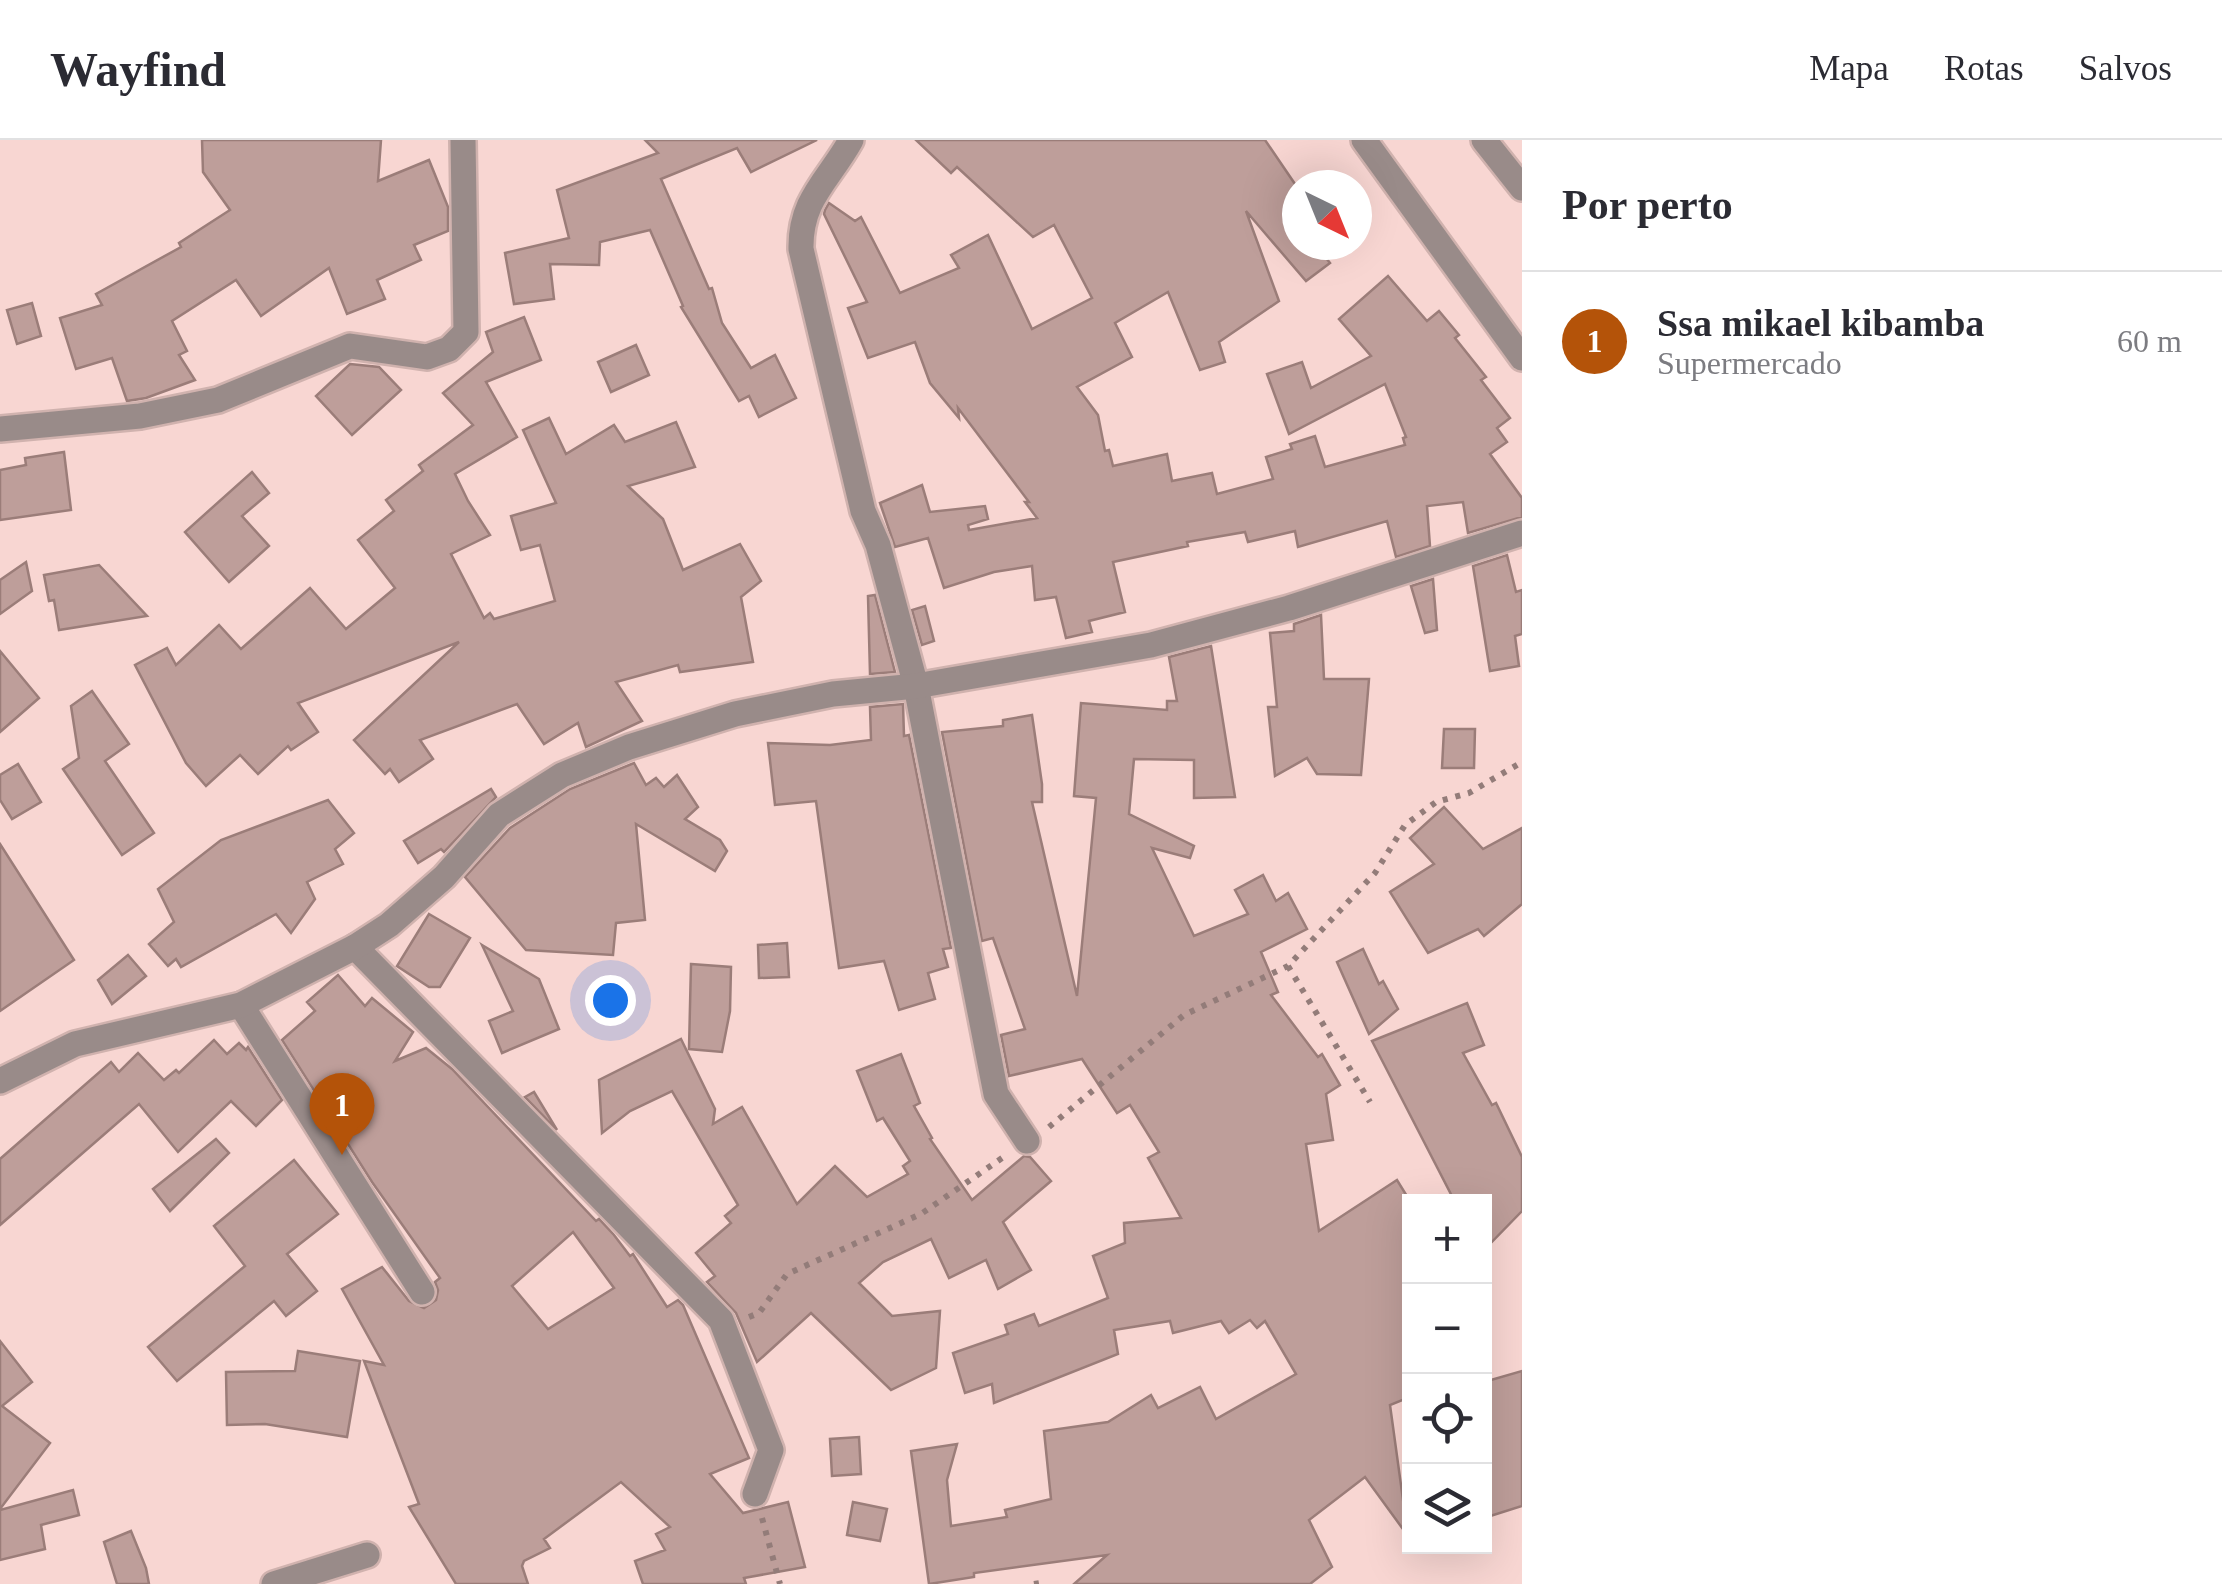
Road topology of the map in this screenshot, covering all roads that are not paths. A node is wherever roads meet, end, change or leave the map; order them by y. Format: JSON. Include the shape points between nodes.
{"nodes":[{"id":1,"x":463,"y":140,"type":"edge"},
{"id":2,"x":851,"y":140,"type":"edge"},
{"id":3,"x":1364,"y":140,"type":"edge"},
{"id":4,"x":1484,"y":140,"type":"edge"},
{"id":5,"x":1522,"y":188,"type":"edge"},
{"id":6,"x":1522,"y":358,"type":"edge"},
{"id":7,"x":0,"y":429,"type":"edge"},
{"id":8,"x":1522,"y":533,"type":"edge"},
{"id":9,"x":916,"y":686,"type":"junction"},
{"id":10,"x":355,"y":946,"type":"junction"},
{"id":11,"x":241,"y":1004,"type":"junction"},
{"id":12,"x":0,"y":1081,"type":"edge"},
{"id":13,"x":1027,"y":1141,"type":"road end"},
{"id":14,"x":422,"y":1292,"type":"dead end"},
{"id":15,"x":755,"y":1494,"type":"road end"},
{"id":16,"x":366,"y":1555,"type":"dead end"},
{"id":17,"x":274,"y":1584,"type":"edge"}],
"edges":[{"from":1,"to":7,"type":"street","via":[[466,332],[449,349],[427,357],[350,346],[218,400],[140,416]]},
{"from":2,"to":9,"type":"street","via":[[808,204],[802,248],[864,510]]},
{"from":3,"to":6,"type":"street"},
{"from":4,"to":5,"type":"street"},
{"from":8,"to":9,"type":"street","via":[[1151,646]]},
{"from":9,"to":10,"type":"street","via":[[735,714],[562,775],[498,816],[444,877]]},
{"from":9,"to":13,"type":"street","via":[[996,1094]]},
{"from":10,"to":11,"type":"street"},
{"from":10,"to":15,"type":"street","via":[[721,1320],[772,1450]]},
{"from":11,"to":12,"type":"street","via":[[76,1044]]},
{"from":11,"to":14,"type":"street"},
{"from":16,"to":17,"type":"street"}]}
